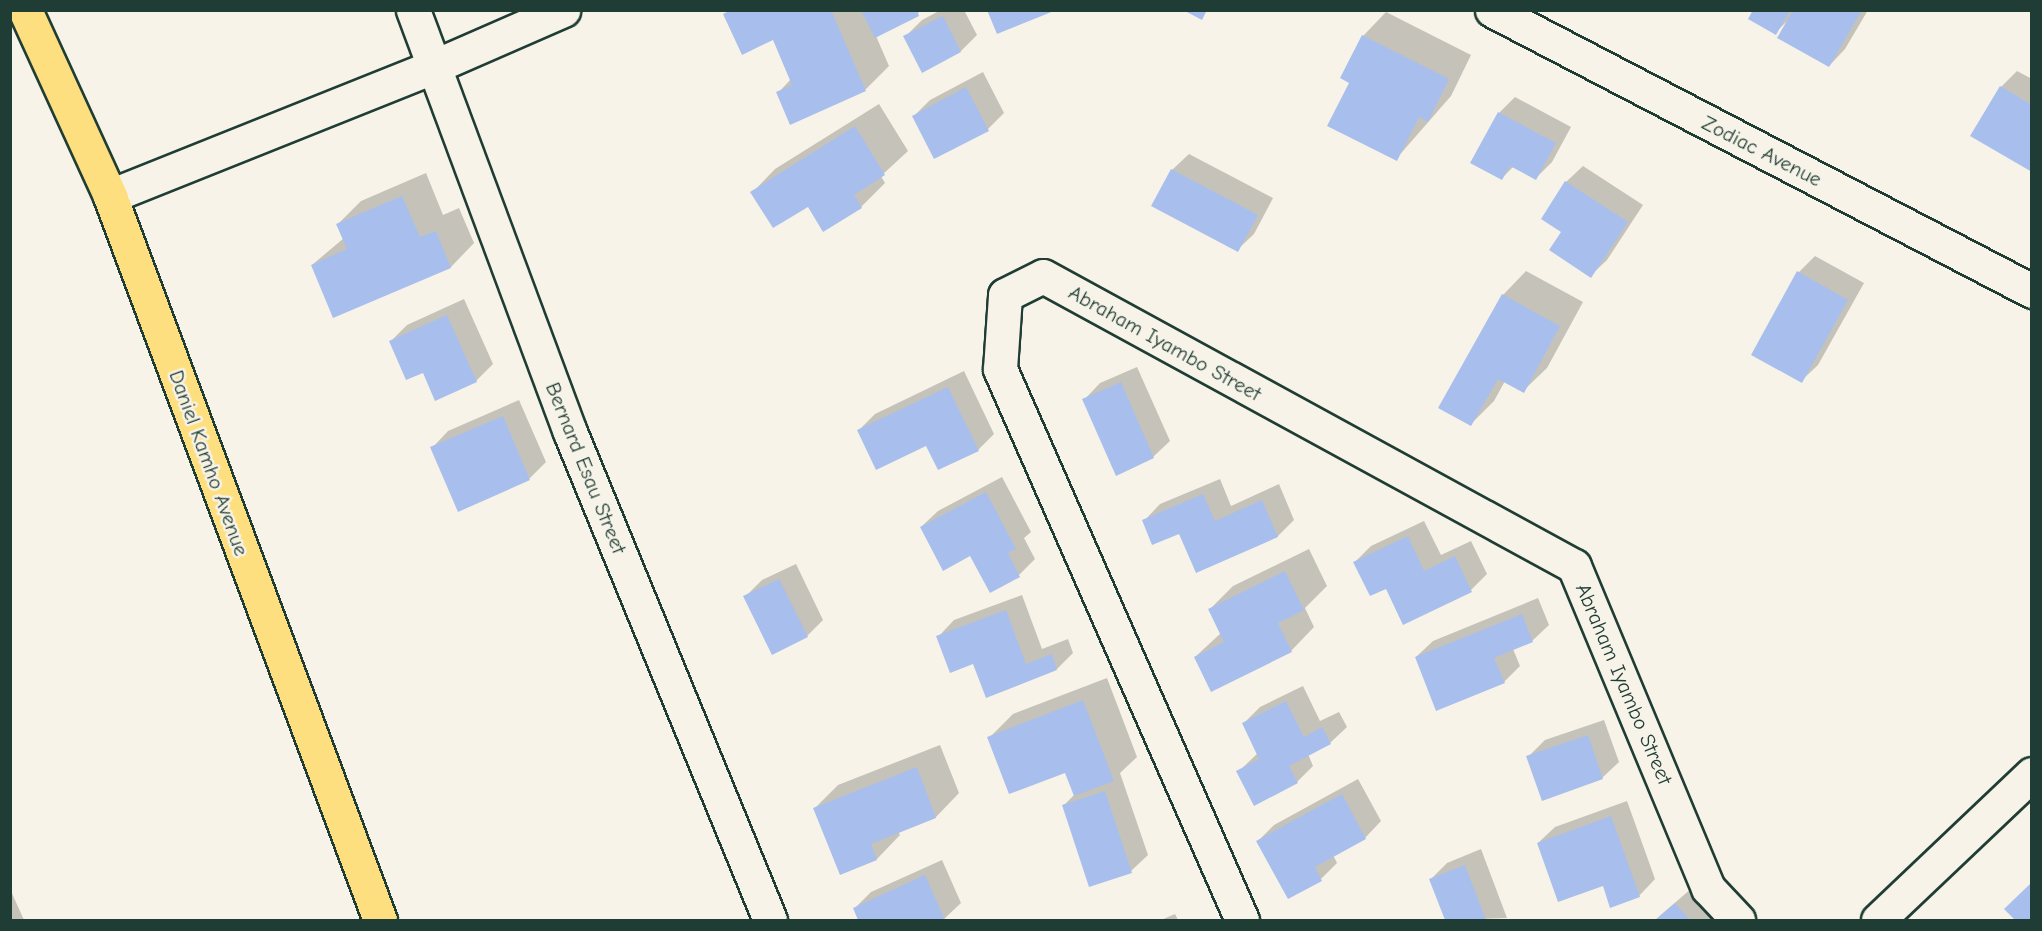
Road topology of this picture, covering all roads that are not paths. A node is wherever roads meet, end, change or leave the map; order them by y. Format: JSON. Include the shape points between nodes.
{"nodes":[{"id":1,"x":25,"y":10,"type":"edge"},
{"id":2,"x":413,"y":10,"type":"edge"},
{"id":3,"x":562,"y":10,"type":"edge"},
{"id":4,"x":1492,"y":10,"type":"edge"},
{"id":5,"x":435,"y":66,"type":"junction"},
{"id":6,"x":110,"y":196,"type":"junction"},
{"id":7,"x":2031,"y":291,"type":"edge"},
{"id":8,"x":2031,"y":774,"type":"edge"},
{"id":9,"x":380,"y":921,"type":"edge"},
{"id":10,"x":770,"y":921,"type":"edge"},
{"id":11,"x":1242,"y":921,"type":"edge"},
{"id":12,"x":1737,"y":921,"type":"edge"},
{"id":13,"x":1878,"y":921,"type":"edge"}],
"edges":[{"from":1,"to":6,"type":"main road","name":"Daniel Kamho Avenue"},
{"from":2,"to":5,"type":"street","name":"Bernard Esau Street"},
{"from":3,"to":5,"type":"street"},
{"from":4,"to":7,"type":"street","name":"Zodiac Avenue"},
{"from":5,"to":6,"type":"street"},
{"from":5,"to":10,"type":"street","name":"Bernard Esau Street","via":[[570,432]]},
{"from":6,"to":9,"type":"main road","name":"Daniel Kamho Avenue"},
{"from":8,"to":13,"type":"street"},
{"from":11,"to":12,"type":"street","name":"Abraham Iyambo Street","via":[[1000,369],[1005,295],[1043,276],[1574,566],[1708,888]]}]}
